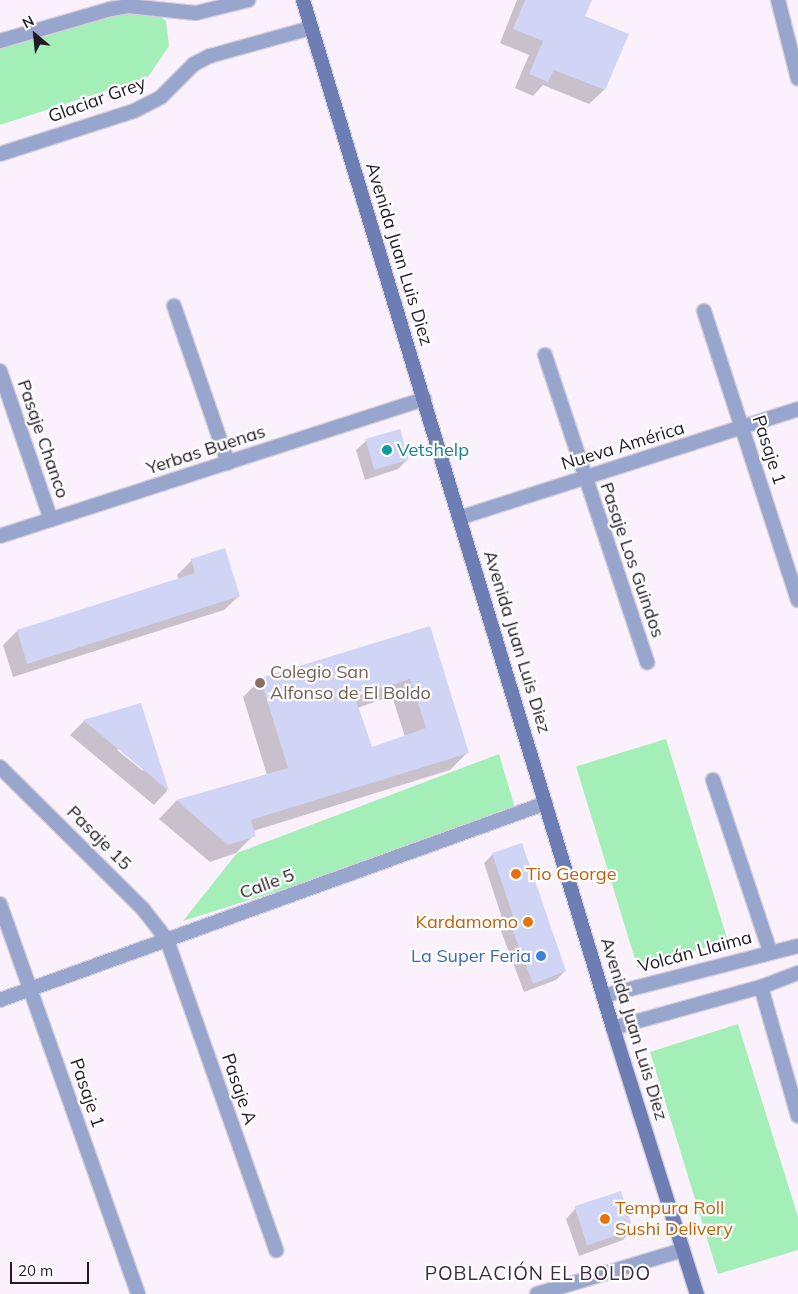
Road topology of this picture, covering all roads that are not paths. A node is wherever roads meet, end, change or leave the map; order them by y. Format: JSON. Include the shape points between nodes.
{"nodes":[{"id":1,"x":248,"y":0,"type":"edge"},
{"id":2,"x":303,"y":0,"type":"edge"},
{"id":3,"x":778,"y":0,"type":"edge"},
{"id":4,"x":311,"y":28,"type":"junction"},
{"id":5,"x":0,"y":41,"type":"edge"},
{"id":6,"x":798,"y":79,"type":"edge"},
{"id":7,"x":0,"y":154,"type":"edge"},
{"id":8,"x":174,"y":306,"type":"dead end"},
{"id":9,"x":704,"y":310,"type":"dead end"},
{"id":10,"x":545,"y":356,"type":"dead end"},
{"id":11,"x":0,"y":370,"type":"edge"},
{"id":12,"x":424,"y":399,"type":"junction"},
{"id":13,"x":798,"y":409,"type":"edge"},
{"id":14,"x":743,"y":428,"type":"junction"},
{"id":15,"x":228,"y":463,"type":"junction"},
{"id":16,"x":585,"y":478,"type":"junction"},
{"id":17,"x":459,"y":518,"type":"junction"},
{"id":18,"x":51,"y":520,"type":"junction"},
{"id":19,"x":0,"y":536,"type":"edge"},
{"id":20,"x":798,"y":600,"type":"edge"},
{"id":21,"x":647,"y":662,"type":"dead end"},
{"id":22,"x":0,"y":767,"type":"edge"},
{"id":23,"x":713,"y":780,"type":"dead end"},
{"id":24,"x":546,"y":803,"type":"junction"},
{"id":25,"x":0,"y":904,"type":"edge"},
{"id":26,"x":167,"y":940,"type":"junction"},
{"id":27,"x":798,"y":946,"type":"edge"},
{"id":28,"x":770,"y":951,"type":"junction"},
{"id":29,"x":798,"y":973,"type":"edge"},
{"id":30,"x":761,"y":987,"type":"junction"},
{"id":31,"x":31,"y":989,"type":"junction"},
{"id":32,"x":603,"y":996,"type":"junction"},
{"id":33,"x":0,"y":1000,"type":"edge"},
{"id":34,"x":613,"y":1028,"type":"junction"},
{"id":35,"x":798,"y":1116,"type":"edge"},
{"id":36,"x":276,"y":1250,"type":"dead end"},
{"id":37,"x":683,"y":1250,"type":"junction"},
{"id":38,"x":138,"y":1294,"type":"edge"},
{"id":39,"x":537,"y":1294,"type":"edge"},
{"id":40,"x":697,"y":1294,"type":"edge"}],
"edges":[{"from":1,"to":5,"type":"street","via":[[196,13],[128,6],[111,8]]},
{"from":2,"to":4,"type":"main road","name":"Avenida Juan Luis Diez"},
{"from":3,"to":6,"type":"street"},
{"from":4,"to":7,"type":"street","name":"Glaciar Grey","via":[[210,56],[194,64],[161,97],[134,111]]},
{"from":4,"to":12,"type":"main road","name":"Avenida Juan Luis Diez"},
{"from":8,"to":15,"type":"street"},
{"from":9,"to":14,"type":"street","name":"Pasaje 1"},
{"from":10,"to":16,"type":"street","name":"Pasaje Los Guindos"},
{"from":11,"to":18,"type":"street","name":"Pasaje Chanco"},
{"from":12,"to":15,"type":"street","name":"Yerbas Buenas"},
{"from":12,"to":17,"type":"main road","name":"Avenida Juan Luis Diez"},
{"from":13,"to":14,"type":"street","name":"Nueva América"},
{"from":14,"to":16,"type":"street","name":"Nueva América"},
{"from":14,"to":20,"type":"street","name":"Pasaje 1"},
{"from":15,"to":18,"type":"street","name":"Yerbas Buenas"},
{"from":16,"to":17,"type":"street","name":"Nueva América"},
{"from":16,"to":21,"type":"street","name":"Pasaje Los Guindos"},
{"from":17,"to":24,"type":"main road","name":"Avenida Juan Luis Diez"},
{"from":18,"to":19,"type":"street","name":"Yerbas Buenas"},
{"from":22,"to":26,"type":"street","name":"Pasaje 15","via":[[143,909]]},
{"from":23,"to":28,"type":"street"},
{"from":24,"to":26,"type":"street","name":"Calle 5"},
{"from":24,"to":32,"type":"main road","name":"Avenida Juan Luis Diez"},
{"from":25,"to":31,"type":"street","name":"Pasaje 1"},
{"from":26,"to":31,"type":"street","name":"Calle 5"},
{"from":26,"to":36,"type":"street","name":"Pasaje A"},
{"from":27,"to":28,"type":"street","name":"Volcán Llaima"},
{"from":28,"to":32,"type":"street","name":"Volcán Llaima"},
{"from":29,"to":30,"type":"street"},
{"from":30,"to":34,"type":"street"},
{"from":30,"to":35,"type":"street"},
{"from":31,"to":33,"type":"street","name":"Calle 5"},
{"from":31,"to":38,"type":"street","name":"Pasaje 1"},
{"from":32,"to":34,"type":"main road","name":"Avenida Juan Luis Diez"},
{"from":34,"to":37,"type":"main road","name":"Avenida Juan Luis Diez"},
{"from":37,"to":39,"type":"street"},
{"from":37,"to":40,"type":"main road","name":"Avenida Juan Luis Diez"}]}
